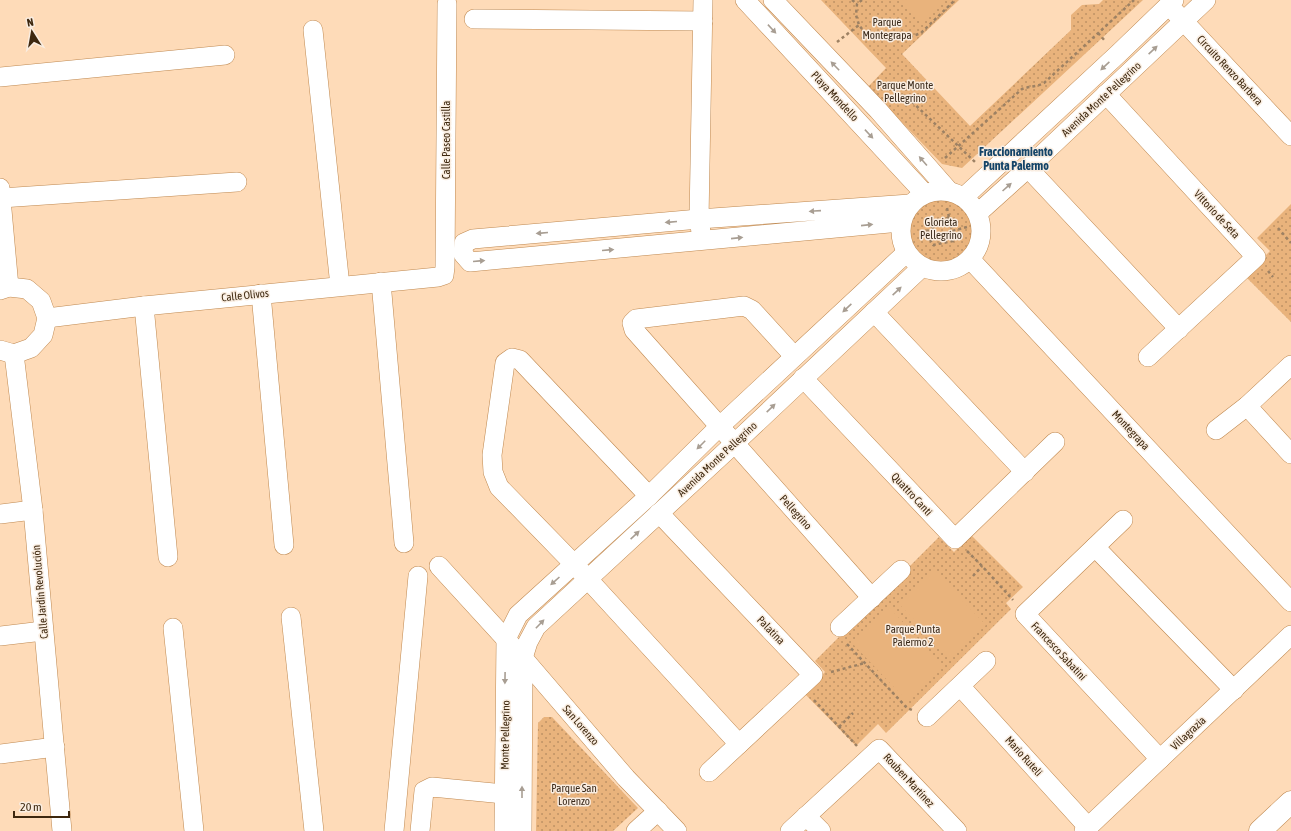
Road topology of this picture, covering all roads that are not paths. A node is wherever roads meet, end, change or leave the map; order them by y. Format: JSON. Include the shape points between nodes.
{"nodes":[{"id":1,"x":703,"y":0,"type":"edge"},
{"id":2,"x":745,"y":0,"type":"edge"},
{"id":3,"x":773,"y":0,"type":"edge"},
{"id":4,"x":1206,"y":0,"type":"edge"},
{"id":5,"x":1171,"y":2,"type":"edge"},
{"id":6,"x":447,"y":4,"type":"dead end"},
{"id":7,"x":474,"y":19,"type":"dead end"},
{"id":8,"x":703,"y":21,"type":"junction"},
{"id":9,"x":1184,"y":21,"type":"junction"},
{"id":10,"x":313,"y":30,"type":"dead end"},
{"id":11,"x":818,"y":48,"type":"junction"},
{"id":12,"x":225,"y":55,"type":"dead end"},
{"id":13,"x":798,"y":57,"type":"junction"},
{"id":14,"x":0,"y":77,"type":"edge"},
{"id":15,"x":1106,"y":94,"type":"junction"},
{"id":16,"x":1291,"y":136,"type":"edge"},
{"id":17,"x":1028,"y":168,"type":"junction"},
{"id":18,"x":237,"y":182,"type":"dead end"},
{"id":19,"x":955,"y":193,"type":"junction"},
{"id":20,"x":917,"y":198,"type":"junction"},
{"id":21,"x":1,"y":214,"type":"edge"},
{"id":22,"x":980,"y":218,"type":"junction"},
{"id":23,"x":699,"y":219,"type":"junction"},
{"id":24,"x":900,"y":222,"type":"junction"},
{"id":25,"x":702,"y":241,"type":"junction"},
{"id":26,"x":906,"y":253,"type":"junction"},
{"id":27,"x":970,"y":259,"type":"junction"},
{"id":28,"x":922,"y":267,"type":"junction"},
{"id":29,"x":444,"y":275,"type":"joint"},
{"id":30,"x":381,"y":282,"type":"junction"},
{"id":31,"x":340,"y":286,"type":"junction"},
{"id":32,"x":4,"y":288,"type":"edge"},
{"id":33,"x":261,"y":294,"type":"junction"},
{"id":34,"x":144,"y":306,"type":"junction"},
{"id":35,"x":874,"y":312,"type":"junction"},
{"id":36,"x":47,"y":318,"type":"junction"},
{"id":37,"x":1178,"y":329,"type":"junction"},
{"id":38,"x":7,"y":352,"type":"edge"},
{"id":39,"x":794,"y":356,"type":"junction"},
{"id":40,"x":1148,"y":357,"type":"dead end"},
{"id":41,"x":1291,"y":364,"type":"edge"},
{"id":42,"x":803,"y":378,"type":"junction"},
{"id":43,"x":1247,"y":406,"type":"junction"},
{"id":44,"x":720,"y":426,"type":"junction"},
{"id":45,"x":1216,"y":430,"type":"dead end"},
{"id":46,"x":1055,"y":442,"type":"dead end"},
{"id":47,"x":735,"y":443,"type":"junction"},
{"id":48,"x":1291,"y":454,"type":"edge"},
{"id":49,"x":1024,"y":472,"type":"junction"},
{"id":50,"x":649,"y":496,"type":"junction"},
{"id":51,"x":33,"y":510,"type":"junction"},
{"id":52,"x":659,"y":512,"type":"junction"},
{"id":53,"x":0,"y":514,"type":"edge"},
{"id":54,"x":1123,"y":520,"type":"dead end"},
{"id":55,"x":404,"y":543,"type":"dead end"},
{"id":56,"x":284,"y":545,"type":"dead end"},
{"id":57,"x":1095,"y":547,"type":"junction"},
{"id":58,"x":168,"y":557,"type":"dead end"},
{"id":59,"x":574,"y":564,"type":"junction"},
{"id":60,"x":439,"y":566,"type":"dead end"},
{"id":61,"x":901,"y":570,"type":"dead end"},
{"id":62,"x":418,"y":576,"type":"dead end"},
{"id":63,"x":588,"y":579,"type":"junction"},
{"id":64,"x":872,"y":598,"type":"junction"},
{"id":65,"x":1291,"y":602,"type":"edge"},
{"id":66,"x":291,"y":617,"type":"dead end"},
{"id":67,"x":840,"y":627,"type":"road end"},
{"id":68,"x":173,"y":628,"type":"dead end"},
{"id":69,"x":43,"y":631,"type":"junction"},
{"id":70,"x":0,"y":636,"type":"edge"},
{"id":71,"x":1291,"y":636,"type":"edge"},
{"id":72,"x":506,"y":639,"type":"junction"},
{"id":73,"x":524,"y":658,"type":"junction"},
{"id":74,"x":986,"y":661,"type":"dead end"},
{"id":75,"x":960,"y":686,"type":"junction"},
{"id":76,"x":1234,"y":690,"type":"junction"},
{"id":77,"x":927,"y":717,"type":"road end"},
{"id":78,"x":739,"y":744,"type":"junction"},
{"id":79,"x":55,"y":748,"type":"junction"},
{"id":80,"x":0,"y":754,"type":"edge"},
{"id":81,"x":1160,"y":759,"type":"junction"},
{"id":82,"x":709,"y":772,"type":"dead end"},
{"id":83,"x":504,"y":794,"type":"junction"},
{"id":84,"x":1291,"y":802,"type":"edge"},
{"id":85,"x":658,"y":811,"type":"junction"},
{"id":86,"x":806,"y":816,"type":"junction"},
{"id":87,"x":1086,"y":829,"type":"edge"},
{"id":88,"x":62,"y":831,"type":"edge"},
{"id":89,"x":194,"y":831,"type":"edge"},
{"id":90,"x":314,"y":831,"type":"edge"},
{"id":91,"x":394,"y":831,"type":"edge"},
{"id":92,"x":420,"y":831,"type":"edge"},
{"id":93,"x":504,"y":831,"type":"edge"},
{"id":94,"x":522,"y":831,"type":"edge"},
{"id":95,"x":636,"y":831,"type":"edge"},
{"id":96,"x":677,"y":831,"type":"edge"},
{"id":97,"x":790,"y":831,"type":"edge"},
{"id":98,"x":821,"y":831,"type":"edge"},
{"id":99,"x":957,"y":831,"type":"edge"},
{"id":100,"x":1260,"y":831,"type":"edge"}],
"edges":[{"from":1,"to":8,"type":"street"},
{"from":2,"to":13,"type":"street","name":"Playa Mondello","one_way":true},
{"from":3,"to":11,"type":"street","name":"Playa Mondello"},
{"from":4,"to":9,"type":"street","name":"Avenida Monte Pellegrino"},
{"from":5,"to":9,"type":"street","name":"Circuito Renzo Barbera"},
{"from":5,"to":19,"type":"street","name":"Avenida Monte Pellegrino","one_way":true,"via":[[989,174]]},
{"from":6,"to":29,"type":"street","name":"Calle Paseo Castilla"},
{"from":7,"to":8,"type":"street"},
{"from":8,"to":23,"type":"street"},
{"from":15,"to":9,"type":"street","name":"Avenida Monte Pellegrino","one_way":true},
{"from":9,"to":16,"type":"street","name":"Circuito Renzo Barbera"},
{"from":10,"to":31,"type":"street"},
{"from":11,"to":13,"type":"street"},
{"from":19,"to":11,"type":"street","name":"Playa Mondello","one_way":true,"via":[[931,171],[878,110]]},
{"from":12,"to":14,"type":"street"},
{"from":13,"to":20,"type":"street","name":"Playa Mondello","one_way":true},
{"from":15,"to":17,"type":"street","name":"Avenida Monte Pellegrino"},
{"from":15,"to":37,"type":"street","name":"Vittorio de Seta","via":[[1256,257]]},
{"from":22,"to":17,"type":"street","name":"Avenida Monte Pellegrino","one_way":true},
{"from":17,"to":37,"type":"street"},
{"from":18,"to":21,"type":"street"},
{"from":19,"to":20,"type":"street"},
{"from":19,"to":22,"type":"street","name":"Playa Mondello"},
{"from":20,"to":23,"type":"street","one_way":true},
{"from":20,"to":24,"type":"street"},
{"from":21,"to":32,"type":"street"},
{"from":22,"to":27,"type":"street","via":[[981,237],[978,248]]},
{"from":23,"to":25,"type":"street"},
{"from":23,"to":25,"type":"street","one_way":true,"via":[[472,239],[464,243],[463,254],[470,262]]},
{"from":25,"to":24,"type":"street","one_way":true},
{"from":24,"to":26,"type":"street","via":[[900,238]]},
{"from":26,"to":28,"type":"street"},
{"from":26,"to":39,"type":"street","name":"Avenida Monte Pellegrino","one_way":true},
{"from":27,"to":28,"type":"street","via":[[956,268],[938,271]]},
{"from":27,"to":65,"type":"street","name":"Montegrapa"},
{"from":35,"to":28,"type":"street","name":"Avenida Monte Pellegrino","one_way":true},
{"from":29,"to":30,"type":"street","name":"Calle Olivos"},
{"from":30,"to":31,"type":"street","name":"Calle Olivos"},
{"from":30,"to":55,"type":"street"},
{"from":31,"to":33,"type":"street","name":"Calle Olivos"},
{"from":32,"to":36,"type":"street","via":[[27,289],[41,301]]},
{"from":33,"to":34,"type":"street","name":"Calle Olivos"},
{"from":33,"to":56,"type":"street"},
{"from":34,"to":36,"type":"street","name":"Calle Olivos"},
{"from":34,"to":58,"type":"street"},
{"from":35,"to":42,"type":"street","name":"Avenida Monte Pellegrino"},
{"from":35,"to":49,"type":"street"},
{"from":36,"to":38,"type":"street","via":[[43,336],[31,348]]},
{"from":37,"to":40,"type":"street","name":"Vittorio de Seta"},
{"from":38,"to":51,"type":"street","name":"Calle Jardín Revolución"},
{"from":39,"to":44,"type":"street","name":"Avenida Monte Pellegrino"},
{"from":39,"to":44,"type":"street","name":"Pellegrino","via":[[752,310],[744,306],[636,319],[632,323],[634,330]]},
{"from":41,"to":43,"type":"street"},
{"from":47,"to":42,"type":"street","name":"Avenida Monte Pellegrino","one_way":true},
{"from":42,"to":49,"type":"street","name":"Quattro Canti","via":[[955,539]]},
{"from":43,"to":45,"type":"street"},
{"from":43,"to":48,"type":"street"},
{"from":44,"to":47,"type":"street","name":"Pellegrino"},
{"from":44,"to":50,"type":"street","name":"Avenida Monte Pellegrino","one_way":true},
{"from":46,"to":49,"type":"street"},
{"from":47,"to":52,"type":"street","name":"Avenida Monte Pellegrino"},
{"from":47,"to":64,"type":"street","name":"Pellegrino"},
{"from":50,"to":59,"type":"street","name":"Avenida Monte Pellegrino"},
{"from":50,"to":59,"type":"street","via":[[520,360],[512,358],[505,363],[492,455],[499,487]]},
{"from":51,"to":53,"type":"street"},
{"from":51,"to":69,"type":"street","name":"Calle Jardín Revolución"},
{"from":63,"to":52,"type":"street","name":"Avenida Monte Pellegrino","one_way":true},
{"from":52,"to":78,"type":"street","name":"Palatina","via":[[807,680]]},
{"from":54,"to":57,"type":"street","name":"Francesco Sabatini"},
{"from":57,"to":76,"type":"street"},
{"from":57,"to":81,"type":"street","name":"Francesco Sabatini","via":[[1025,614]]},
{"from":59,"to":63,"type":"street"},
{"from":59,"to":72,"type":"street","name":"Avenida Monte Pellegrino","one_way":true,"via":[[518,615]]},
{"from":60,"to":72,"type":"street","name":"San Lorenzo"},
{"from":61,"to":64,"type":"street"},
{"from":62,"to":91,"type":"street"},
{"from":73,"to":63,"type":"street","name":"Avenida Monte Pellegrino","one_way":true,"via":[[528,642],[536,627]]},
{"from":63,"to":78,"type":"street"},
{"from":64,"to":67,"type":"street"},
{"from":66,"to":90,"type":"street"},
{"from":68,"to":89,"type":"street"},
{"from":69,"to":70,"type":"street"},
{"from":69,"to":79,"type":"street","name":"Calle Jardín Revolución"},
{"from":71,"to":76,"type":"street","name":"Villagrazia"},
{"from":72,"to":73,"type":"street","name":"San Lorenzo"},
{"from":72,"to":83,"type":"street","name":"Monte Pellegrino","one_way":true},
{"from":73,"to":85,"type":"street","name":"San Lorenzo","via":[[626,778]]},
{"from":94,"to":73,"type":"street","name":"Monte Pellegrino","one_way":true},
{"from":74,"to":75,"type":"street"},
{"from":75,"to":77,"type":"street"},
{"from":75,"to":87,"type":"street","name":"Mario Ruteli"},
{"from":76,"to":81,"type":"street","name":"Villagrazia"},
{"from":78,"to":82,"type":"street"},
{"from":79,"to":80,"type":"street"},
{"from":79,"to":88,"type":"street","name":"Calle Jardín Revolución"},
{"from":81,"to":87,"type":"street","name":"Villagrazia"},
{"from":83,"to":92,"type":"street","via":[[432,787],[424,791]]},
{"from":83,"to":93,"type":"street","name":"Monte Pellegrino"},
{"from":84,"to":100,"type":"street"},
{"from":85,"to":95,"type":"street"},
{"from":85,"to":96,"type":"street","name":"San Lorenzo"},
{"from":86,"to":97,"type":"street","name":"Rouben Martínez"},
{"from":86,"to":98,"type":"street"},
{"from":86,"to":99,"type":"street","name":"Rouben Martínez","via":[[879,749]]}]}
